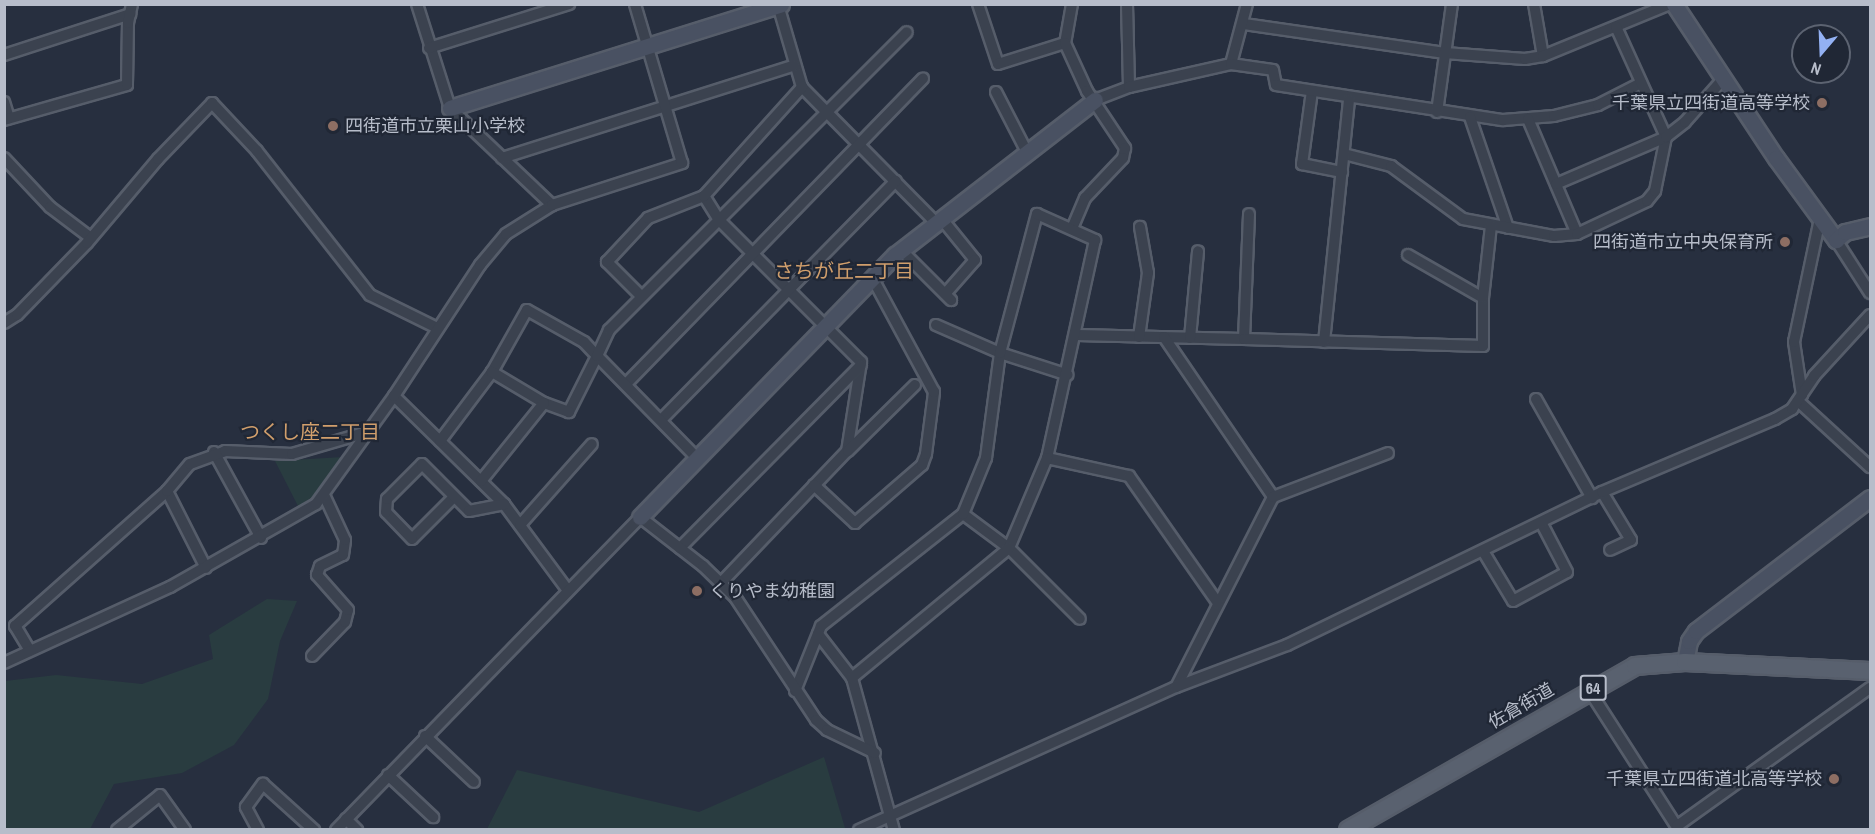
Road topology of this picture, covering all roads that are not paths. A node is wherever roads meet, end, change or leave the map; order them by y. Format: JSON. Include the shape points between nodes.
{"nodes":[{"id":1,"x":417,"y":4,"type":"edge"},
{"id":2,"x":569,"y":4,"type":"edge"},
{"id":3,"x":634,"y":4,"type":"edge"},
{"id":4,"x":978,"y":4,"type":"edge"},
{"id":5,"x":1072,"y":4,"type":"edge"},
{"id":6,"x":1127,"y":4,"type":"edge"},
{"id":7,"x":1247,"y":4,"type":"edge"},
{"id":8,"x":1452,"y":4,"type":"edge"},
{"id":9,"x":1534,"y":4,"type":"edge"},
{"id":10,"x":1672,"y":4,"type":"edge"},
{"id":11,"x":780,"y":5,"type":"edge"},
{"id":12,"x":131,"y":9,"type":"edge"},
{"id":13,"x":1244,"y":24,"type":"junction"},
{"id":14,"x":1616,"y":27,"type":"junction"},
{"id":15,"x":907,"y":32,"type":"dead end"},
{"id":16,"x":1065,"y":43,"type":"junction"},
{"id":17,"x":647,"y":45,"type":"junction"},
{"id":18,"x":429,"y":48,"type":"junction"},
{"id":19,"x":1445,"y":53,"type":"junction"},
{"id":20,"x":4,"y":55,"type":"edge"},
{"id":21,"x":1543,"y":56,"type":"junction"},
{"id":22,"x":1232,"y":64,"type":"junction"},
{"id":23,"x":795,"y":65,"type":"junction"},
{"id":24,"x":1724,"y":78,"type":"junction"},
{"id":25,"x":923,"y":80,"type":"dead end"},
{"id":26,"x":1641,"y":83,"type":"junction"},
{"id":27,"x":802,"y":87,"type":"junction"},
{"id":28,"x":1129,"y":87,"type":"junction"},
{"id":29,"x":996,"y":92,"type":"dead end"},
{"id":30,"x":1312,"y":92,"type":"junction"},
{"id":31,"x":1350,"y":99,"type":"junction"},
{"id":32,"x":1095,"y":100,"type":"junction"},
{"id":33,"x":4,"y":102,"type":"edge"},
{"id":34,"x":665,"y":106,"type":"junction"},
{"id":35,"x":450,"y":108,"type":"junction"},
{"id":36,"x":829,"y":112,"type":"junction"},
{"id":37,"x":1437,"y":112,"type":"junction"},
{"id":38,"x":1470,"y":117,"type":"junction"},
{"id":39,"x":7,"y":119,"type":"edge"},
{"id":40,"x":1528,"y":119,"type":"junction"},
{"id":41,"x":1666,"y":137,"type":"junction"},
{"id":42,"x":862,"y":144,"type":"junction"},
{"id":43,"x":1027,"y":152,"type":"junction"},
{"id":44,"x":1344,"y":154,"type":"junction"},
{"id":45,"x":4,"y":158,"type":"edge"},
{"id":46,"x":502,"y":158,"type":"junction"},
{"id":47,"x":1342,"y":172,"type":"junction"},
{"id":48,"x":896,"y":181,"type":"junction"},
{"id":49,"x":1556,"y":184,"type":"junction"},
{"id":50,"x":704,"y":196,"type":"junction"},
{"id":51,"x":552,"y":205,"type":"junction"},
{"id":52,"x":1249,"y":214,"type":"dead end"},
{"id":53,"x":1820,"y":219,"type":"junction"},
{"id":54,"x":719,"y":220,"type":"junction"},
{"id":55,"x":938,"y":220,"type":"junction"},
{"id":56,"x":1491,"y":225,"type":"junction"},
{"id":57,"x":1870,"y":226,"type":"edge"},
{"id":58,"x":1140,"y":227,"type":"dead end"},
{"id":59,"x":1072,"y":228,"type":"junction"},
{"id":60,"x":1508,"y":228,"type":"junction"},
{"id":61,"x":1577,"y":234,"type":"junction"},
{"id":62,"x":91,"y":238,"type":"junction"},
{"id":63,"x":1836,"y":240,"type":"junction"},
{"id":64,"x":901,"y":250,"type":"junction"},
{"id":65,"x":1198,"y":251,"type":"dead end"},
{"id":66,"x":754,"y":254,"type":"junction"},
{"id":67,"x":1408,"y":255,"type":"dead end"},
{"id":68,"x":873,"y":279,"type":"junction"},
{"id":69,"x":790,"y":290,"type":"junction"},
{"id":70,"x":1870,"y":293,"type":"edge"},
{"id":71,"x":640,"y":295,"type":"junction"},
{"id":72,"x":1483,"y":298,"type":"junction"},
{"id":73,"x":1870,"y":315,"type":"edge"},
{"id":74,"x":4,"y":323,"type":"edge"},
{"id":75,"x":936,"y":325,"type":"dead end"},
{"id":76,"x":826,"y":327,"type":"junction"},
{"id":77,"x":437,"y":328,"type":"junction"},
{"id":78,"x":1077,"y":335,"type":"junction"},
{"id":79,"x":1139,"y":337,"type":"junction"},
{"id":80,"x":1164,"y":338,"type":"junction"},
{"id":81,"x":1190,"y":338,"type":"junction"},
{"id":82,"x":1244,"y":339,"type":"junction"},
{"id":83,"x":1324,"y":342,"type":"junction"},
{"id":84,"x":1000,"y":353,"type":"junction"},
{"id":85,"x":597,"y":356,"type":"junction"},
{"id":86,"x":861,"y":365,"type":"junction"},
{"id":87,"x":492,"y":372,"type":"junction"},
{"id":88,"x":1068,"y":375,"type":"junction"},
{"id":89,"x":626,"y":384,"type":"junction"},
{"id":90,"x":915,"y":385,"type":"dead end"},
{"id":91,"x":394,"y":396,"type":"junction"},
{"id":92,"x":1800,"y":398,"type":"junction"},
{"id":93,"x":1536,"y":399,"type":"dead end"},
{"id":94,"x":544,"y":403,"type":"junction"},
{"id":95,"x":662,"y":420,"type":"junction"},
{"id":96,"x":367,"y":432,"type":"junction"},
{"id":97,"x":440,"y":441,"type":"junction"},
{"id":98,"x":592,"y":444,"type":"dead end"},
{"id":99,"x":847,"y":451,"type":"junction"},
{"id":100,"x":214,"y":452,"type":"junction"},
{"id":101,"x":1388,"y":453,"type":"dead end"},
{"id":102,"x":696,"y":457,"type":"junction"},
{"id":103,"x":1047,"y":458,"type":"junction"},
{"id":104,"x":1870,"y":468,"type":"edge"},
{"id":105,"x":481,"y":481,"type":"junction"},
{"id":106,"x":814,"y":485,"type":"junction"},
{"id":107,"x":167,"y":491,"type":"junction"},
{"id":108,"x":324,"y":495,"type":"junction"},
{"id":109,"x":1597,"y":495,"type":"junction"},
{"id":110,"x":454,"y":497,"type":"junction"},
{"id":111,"x":1273,"y":497,"type":"junction"},
{"id":112,"x":1870,"y":498,"type":"edge"},
{"id":113,"x":504,"y":504,"type":"junction"},
{"id":114,"x":963,"y":514,"type":"junction"},
{"id":115,"x":640,"y":517,"type":"junction"},
{"id":116,"x":1541,"y":522,"type":"junction"},
{"id":117,"x":520,"y":525,"type":"junction"},
{"id":118,"x":261,"y":538,"type":"junction"},
{"id":119,"x":680,"y":548,"type":"junction"},
{"id":120,"x":1009,"y":548,"type":"junction"},
{"id":121,"x":1610,"y":550,"type":"dead end"},
{"id":122,"x":1483,"y":551,"type":"junction"},
{"id":123,"x":206,"y":567,"type":"junction"},
{"id":124,"x":722,"y":583,"type":"junction"},
{"id":125,"x":567,"y":590,"type":"junction"},
{"id":126,"x":1218,"y":603,"type":"junction"},
{"id":127,"x":1080,"y":619,"type":"dead end"},
{"id":128,"x":818,"y":634,"type":"junction"},
{"id":129,"x":29,"y":649,"type":"junction"},
{"id":130,"x":312,"y":656,"type":"dead end"},
{"id":131,"x":1685,"y":662,"type":"junction"},
{"id":132,"x":4,"y":663,"type":"edge"},
{"id":133,"x":1870,"y":671,"type":"edge"},
{"id":134,"x":852,"y":678,"type":"junction"},
{"id":135,"x":1176,"y":687,"type":"junction"},
{"id":136,"x":1870,"y":688,"type":"edge"},
{"id":137,"x":1589,"y":690,"type":"junction"},
{"id":138,"x":795,"y":691,"type":"junction"},
{"id":139,"x":425,"y":736,"type":"junction"},
{"id":140,"x":874,"y":753,"type":"junction"},
{"id":141,"x":388,"y":775,"type":"junction"},
{"id":142,"x":474,"y":782,"type":"dead end"},
{"id":143,"x":890,"y":815,"type":"junction"},
{"id":144,"x":433,"y":817,"type":"dead end"},
{"id":145,"x":346,"y":819,"type":"junction"},
{"id":146,"x":1678,"y":828,"type":"edge"},
{"id":147,"x":117,"y":830,"type":"edge"},
{"id":148,"x":185,"y":830,"type":"edge"},
{"id":149,"x":258,"y":830,"type":"edge"},
{"id":150,"x":314,"y":830,"type":"edge"},
{"id":151,"x":336,"y":830,"type":"edge"},
{"id":152,"x":357,"y":830,"type":"edge"},
{"id":153,"x":859,"y":830,"type":"edge"},
{"id":154,"x":894,"y":830,"type":"edge"},
{"id":155,"x":1348,"y":830,"type":"edge"}],
"edges":[{"from":1,"to":18,"type":"street"},
{"from":2,"to":18,"type":"street"},
{"from":3,"to":17,"type":"street"},
{"from":4,"to":16,"type":"street","via":[[998,64]]},
{"from":5,"to":16,"type":"street"},
{"from":6,"to":28,"type":"street"},
{"from":7,"to":13,"type":"street"},
{"from":8,"to":19,"type":"street"},
{"from":9,"to":21,"type":"street"},
{"from":10,"to":14,"type":"street"},
{"from":10,"to":24,"type":"street"},
{"from":11,"to":17,"type":"street"},
{"from":11,"to":23,"type":"street"},
{"from":12,"to":20,"type":"street"},
{"from":12,"to":39,"type":"street","via":[[127,86]]},
{"from":13,"to":19,"type":"street"},
{"from":13,"to":22,"type":"street"},
{"from":14,"to":21,"type":"street"},
{"from":14,"to":26,"type":"street"},
{"from":15,"to":36,"type":"street"},
{"from":16,"to":32,"type":"street"},
{"from":17,"to":34,"type":"street"},
{"from":17,"to":35,"type":"street"},
{"from":18,"to":35,"type":"street"},
{"from":19,"to":21,"type":"street","via":[[1525,59]]},
{"from":19,"to":37,"type":"street"},
{"from":22,"to":28,"type":"street"},
{"from":22,"to":30,"type":"street","via":[[1273,70],[1276,85]]},
{"from":23,"to":27,"type":"street"},
{"from":23,"to":34,"type":"street"},
{"from":24,"to":41,"type":"street","via":[[1685,122]]},
{"from":24,"to":53,"type":"street"},
{"from":25,"to":42,"type":"street"},
{"from":26,"to":40,"type":"street","via":[[1598,105]]},
{"from":26,"to":41,"type":"street"},
{"from":27,"to":36,"type":"street"},
{"from":27,"to":50,"type":"street"},
{"from":28,"to":32,"type":"street"},
{"from":29,"to":43,"type":"street"},
{"from":30,"to":31,"type":"street"},
{"from":30,"to":47,"type":"street","via":[[1302,164]]},
{"from":31,"to":37,"type":"street"},
{"from":31,"to":44,"type":"street"},
{"from":32,"to":43,"type":"street"},
{"from":32,"to":59,"type":"street","via":[[1125,148],[1123,158],[1085,198]]},
{"from":33,"to":39,"type":"street"},
{"from":34,"to":46,"type":"street"},
{"from":34,"to":51,"type":"street","via":[[682,163]]},
{"from":35,"to":46,"type":"street"},
{"from":36,"to":42,"type":"street"},
{"from":36,"to":54,"type":"street"},
{"from":37,"to":38,"type":"street"},
{"from":38,"to":40,"type":"street"},
{"from":38,"to":60,"type":"street"},
{"from":40,"to":49,"type":"street"},
{"from":41,"to":49,"type":"street"},
{"from":41,"to":61,"type":"street","via":[[1655,191],[1647,201]]},
{"from":42,"to":48,"type":"street"},
{"from":42,"to":66,"type":"street"},
{"from":43,"to":55,"type":"street"},
{"from":44,"to":47,"type":"street"},
{"from":44,"to":56,"type":"street","via":[[1390,166],[1463,219]]},
{"from":45,"to":62,"type":"street","via":[[50,207]]},
{"from":46,"to":51,"type":"street"},
{"from":47,"to":83,"type":"street"},
{"from":48,"to":55,"type":"street"},
{"from":48,"to":69,"type":"street"},
{"from":49,"to":61,"type":"street"},
{"from":50,"to":54,"type":"street"},
{"from":50,"to":71,"type":"street","via":[[648,218],[607,262]]},
{"from":51,"to":77,"type":"street","via":[[518,225],[498,243]]},
{"from":52,"to":82,"type":"street"},
{"from":53,"to":63,"type":"street"},
{"from":53,"to":92,"type":"street","via":[[1794,342]]},
{"from":54,"to":66,"type":"street"},
{"from":54,"to":71,"type":"street"},
{"from":55,"to":64,"type":"street"},
{"from":55,"to":64,"type":"street","via":[[975,260],[948,297]]},
{"from":56,"to":60,"type":"street"},
{"from":56,"to":72,"type":"street"},
{"from":57,"to":63,"type":"street","via":[[1845,232]]},
{"from":58,"to":79,"type":"street","via":[[1148,273]]},
{"from":59,"to":78,"type":"street","via":[[1095,240]]},
{"from":59,"to":84,"type":"street","via":[[1037,214]]},
{"from":60,"to":61,"type":"street","via":[[1554,236]]},
{"from":62,"to":74,"type":"street","via":[[17,315]]},
{"from":62,"to":77,"type":"street","via":[[212,103],[257,151],[370,295]]},
{"from":63,"to":70,"type":"street"},
{"from":64,"to":68,"type":"street"},
{"from":65,"to":81,"type":"street"},
{"from":66,"to":69,"type":"street"},
{"from":66,"to":89,"type":"street"},
{"from":67,"to":72,"type":"street"},
{"from":68,"to":76,"type":"street"},
{"from":68,"to":106,"type":"street","via":[[934,392],[926,454],[922,465],[855,523]]},
{"from":69,"to":76,"type":"street"},
{"from":69,"to":95,"type":"street"},
{"from":71,"to":85,"type":"street","via":[[609,330]]},
{"from":72,"to":83,"type":"street","via":[[1483,346]]},
{"from":73,"to":92,"type":"street","via":[[1814,376]]},
{"from":75,"to":84,"type":"street"},
{"from":76,"to":86,"type":"street"},
{"from":76,"to":102,"type":"street"},
{"from":77,"to":91,"type":"street"},
{"from":78,"to":79,"type":"street"},
{"from":78,"to":88,"type":"street"},
{"from":79,"to":80,"type":"street"},
{"from":80,"to":81,"type":"street"},
{"from":80,"to":111,"type":"street"},
{"from":81,"to":82,"type":"street"},
{"from":82,"to":83,"type":"street"},
{"from":84,"to":88,"type":"street"},
{"from":84,"to":114,"type":"street","via":[[986,458]]},
{"from":85,"to":87,"type":"street","via":[[584,342],[527,310]]},
{"from":85,"to":89,"type":"street"},
{"from":85,"to":94,"type":"street","via":[[569,412]]},
{"from":86,"to":99,"type":"street"},
{"from":86,"to":119,"type":"street"},
{"from":87,"to":94,"type":"street"},
{"from":87,"to":97,"type":"street"},
{"from":88,"to":103,"type":"street"},
{"from":89,"to":95,"type":"street"},
{"from":90,"to":99,"type":"street"},
{"from":91,"to":96,"type":"street"},
{"from":91,"to":97,"type":"street"},
{"from":92,"to":104,"type":"street"},
{"from":92,"to":109,"type":"street","via":[[1775,419]]},
{"from":93,"to":109,"type":"street"},
{"from":94,"to":105,"type":"street"},
{"from":95,"to":102,"type":"street"},
{"from":96,"to":100,"type":"street","via":[[292,454]]},
{"from":96,"to":108,"type":"street"},
{"from":97,"to":105,"type":"street"},
{"from":98,"to":117,"type":"street"},
{"from":99,"to":106,"type":"street"},
{"from":100,"to":107,"type":"street","via":[[190,464]]},
{"from":100,"to":118,"type":"street"},
{"from":101,"to":111,"type":"street"},
{"from":102,"to":115,"type":"street"},
{"from":103,"to":120,"type":"street"},
{"from":103,"to":126,"type":"street","via":[[1129,476]]},
{"from":105,"to":113,"type":"street"},
{"from":106,"to":124,"type":"street"},
{"from":107,"to":123,"type":"street"},
{"from":107,"to":129,"type":"street","via":[[15,626]]},
{"from":108,"to":118,"type":"street"},
{"from":108,"to":130,"type":"street","via":[[345,540],[343,555],[320,566],[317,575],[348,610],[345,622]]},
{"from":109,"to":116,"type":"street"},
{"from":109,"to":121,"type":"street","via":[[1631,540]]},
{"from":110,"to":110,"type":"street","via":[[422,464],[387,499],[386,512],[412,539]]},
{"from":110,"to":113,"type":"street","via":[[468,511]]},
{"from":111,"to":126,"type":"street"},
{"from":112,"to":131,"type":"street","via":[[1696,631],[1689,641]]},
{"from":113,"to":117,"type":"street"},
{"from":114,"to":120,"type":"street"},
{"from":114,"to":128,"type":"street","via":[[821,626]]},
{"from":115,"to":119,"type":"street"},
{"from":115,"to":125,"type":"street"},
{"from":116,"to":122,"type":"street"},
{"from":116,"to":122,"type":"street","via":[[1567,572],[1513,601]]},
{"from":117,"to":125,"type":"street"},
{"from":118,"to":123,"type":"street"},
{"from":119,"to":124,"type":"street"},
{"from":120,"to":127,"type":"street"},
{"from":120,"to":134,"type":"street"},
{"from":122,"to":135,"type":"street","via":[[1287,645]]},
{"from":123,"to":129,"type":"street"},
{"from":124,"to":138,"type":"street"},
{"from":125,"to":139,"type":"street"},
{"from":126,"to":135,"type":"street"},
{"from":128,"to":134,"type":"street"},
{"from":128,"to":138,"type":"street"},
{"from":129,"to":132,"type":"street"},
{"from":131,"to":133,"type":"main road","name":"佐倉街道","number":"64"},
{"from":131,"to":137,"type":"main road","name":"佐倉街道","number":"64","via":[[1635,666]]},
{"from":134,"to":140,"type":"street"},
{"from":135,"to":143,"type":"street"},
{"from":136,"to":146,"type":"street"},
{"from":137,"to":146,"type":"street"},
{"from":137,"to":155,"type":"main road","name":"佐倉街道","number":"64"},
{"from":138,"to":140,"type":"street","via":[[826,730]]},
{"from":139,"to":141,"type":"street"},
{"from":139,"to":142,"type":"street"},
{"from":140,"to":143,"type":"street"},
{"from":141,"to":144,"type":"street"},
{"from":141,"to":145,"type":"street"},
{"from":143,"to":153,"type":"street"},
{"from":143,"to":154,"type":"street"},
{"from":145,"to":151,"type":"street"},
{"from":145,"to":152,"type":"street"},
{"from":147,"to":148,"type":"street","via":[[160,795]]},
{"from":149,"to":150,"type":"street","via":[[246,807],[263,784]]}]}
